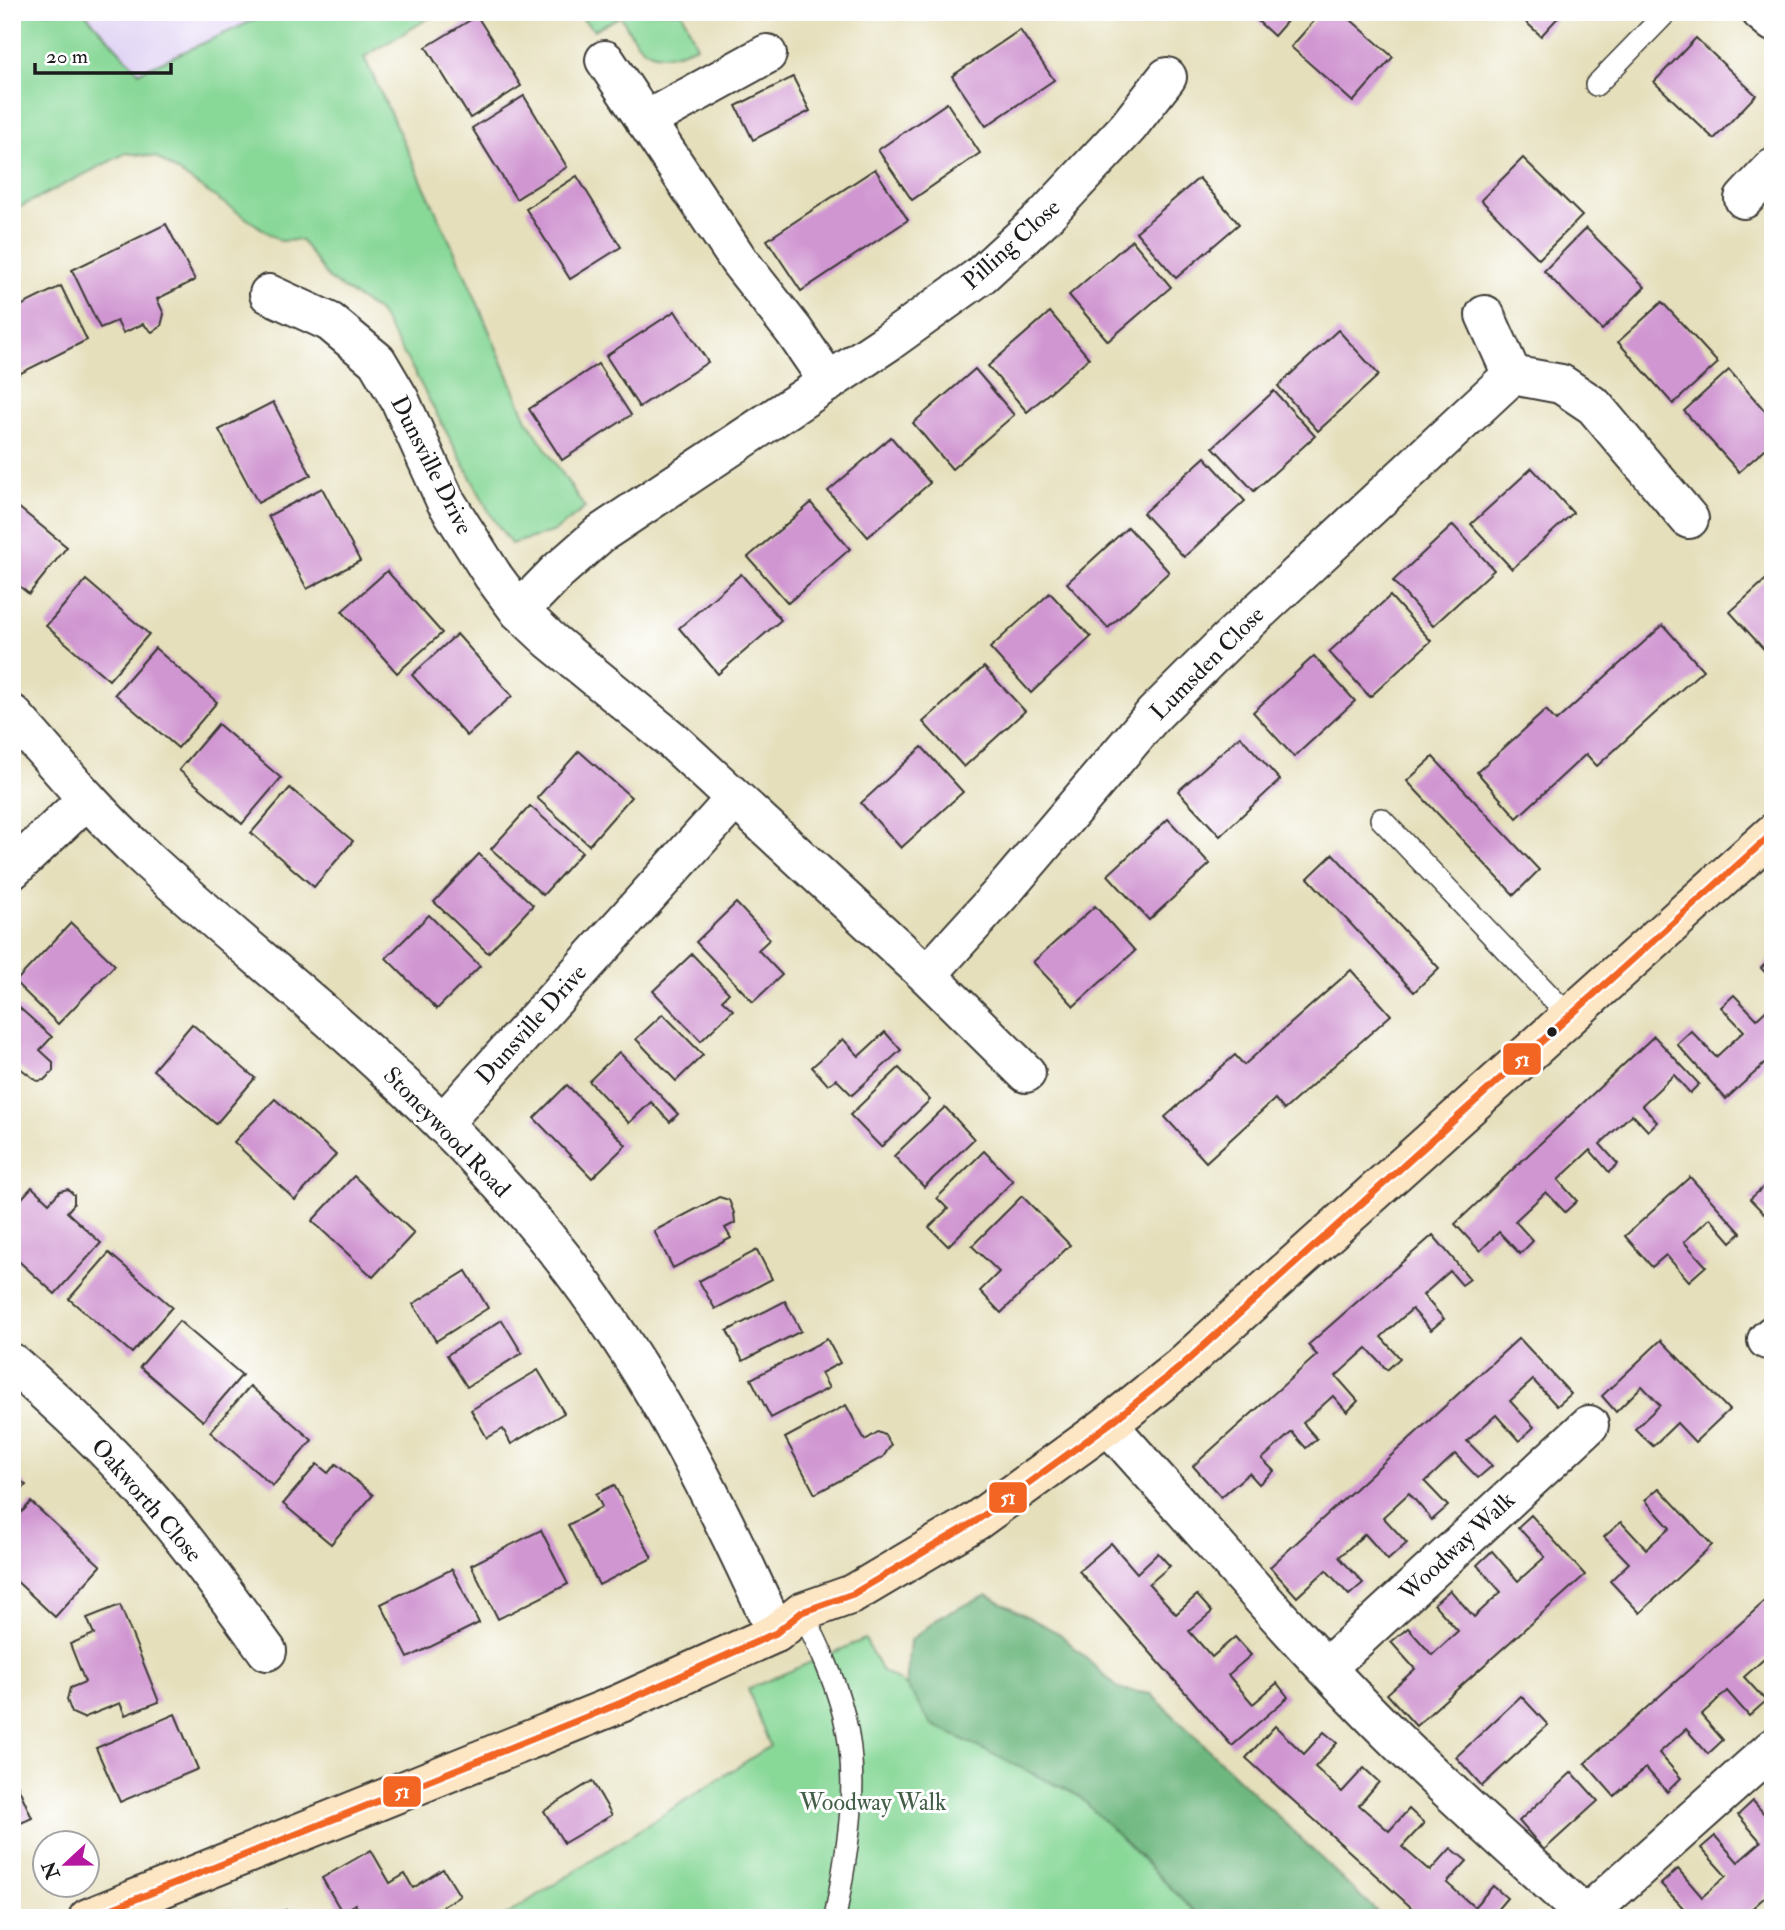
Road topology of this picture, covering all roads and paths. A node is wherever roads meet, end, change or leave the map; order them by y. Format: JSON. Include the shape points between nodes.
{"nodes":[{"id":1,"x":1667,"y":12,"type":"edge"},
{"id":2,"x":1761,"y":12,"type":"edge"},
{"id":3,"x":1773,"y":22,"type":"edge"},
{"id":4,"x":767,"y":54,"type":"dead end"},
{"id":5,"x":605,"y":60,"type":"dead end"},
{"id":6,"x":1167,"y":77,"type":"dead end"},
{"id":7,"x":1596,"y":85,"type":"dead end"},
{"id":8,"x":645,"y":121,"type":"junction"},
{"id":9,"x":1773,"y":168,"type":"edge"},
{"id":10,"x":1744,"y":199,"type":"dead end"},
{"id":11,"x":269,"y":294,"type":"dead end"},
{"id":12,"x":1485,"y":315,"type":"dead end"},
{"id":13,"x":1512,"y":376,"type":"junction"},
{"id":14,"x":829,"y":382,"type":"junction"},
{"id":15,"x":1689,"y":519,"type":"dead end"},
{"id":16,"x":519,"y":611,"type":"junction"},
{"id":17,"x":12,"y":714,"type":"edge"},
{"id":18,"x":88,"y":799,"type":"junction"},
{"id":19,"x":734,"y":800,"type":"junction"},
{"id":20,"x":1381,"y":819,"type":"dead end"},
{"id":21,"x":1773,"y":833,"type":"edge"},
{"id":22,"x":12,"y":870,"type":"edge"},
{"id":23,"x":927,"y":975,"type":"junction"},
{"id":24,"x":1570,"y":1016,"type":"junction"},
{"id":25,"x":1026,"y":1073,"type":"dead end"},
{"id":26,"x":442,"y":1124,"type":"junction"},
{"id":27,"x":12,"y":1363,"type":"edge"},
{"id":28,"x":1108,"y":1425,"type":"junction"},
{"id":29,"x":1590,"y":1425,"type":"dead end"},
{"id":30,"x":789,"y":1623,"type":"junction"},
{"id":31,"x":267,"y":1651,"type":"dead end"},
{"id":32,"x":1326,"y":1668,"type":"junction"},
{"id":33,"x":1773,"y":1748,"type":"edge"},
{"id":34,"x":1587,"y":1917,"type":"edge"},
{"id":35,"x":88,"y":1918,"type":"edge"},
{"id":36,"x":835,"y":1918,"type":"edge"}],
"edges":[{"from":1,"to":7,"type":"lane"},
{"from":2,"to":3,"type":"street"},
{"from":4,"to":8,"type":"street"},
{"from":5,"to":8,"type":"street"},
{"from":6,"to":14,"type":"street","name":"Pilling Close","via":[[1128,127],[1053,207],[979,276]]},
{"from":8,"to":14,"type":"street","via":[[739,261]]},
{"from":9,"to":10,"type":"street"},
{"from":11,"to":16,"type":"street","name":"Dunsville Drive","via":[[330,322],[377,360],[445,500]]},
{"from":12,"to":13,"type":"street"},
{"from":13,"to":15,"type":"street","via":[[1561,384],[1594,406]]},
{"from":13,"to":23,"type":"street","name":"Lumsden Close","via":[[1154,714]]},
{"from":14,"to":16,"type":"street","name":"Pilling Close","via":[[600,534]]},
{"from":16,"to":19,"type":"street","name":"Dunsville Drive","via":[[673,741]]},
{"from":17,"to":18,"type":"street","name":"Stoneywood Road"},
{"from":18,"to":22,"type":"street"},
{"from":18,"to":26,"type":"street","name":"Stoneywood Road","via":[[139,852],[382,1065]]},
{"from":19,"to":23,"type":"street","name":"Dunsville Drive"},
{"from":19,"to":26,"type":"street","name":"Dunsville Drive"},
{"from":20,"to":24,"type":"lane"},
{"from":21,"to":24,"type":"street"},
{"from":23,"to":25,"type":"street","name":"Dunsville Drive"},
{"from":24,"to":28,"type":"street","via":[[1241,1313]]},
{"from":26,"to":30,"type":"street","name":"Stoneywood Road","via":[[542,1232],[597,1303]]},
{"from":27,"to":31,"type":"street","name":"Oakworth Close","via":[[91,1434],[149,1497]]},
{"from":28,"to":30,"type":"street","via":[[976,1521],[853,1594]]},
{"from":28,"to":32,"type":"street"},
{"from":29,"to":32,"type":"street","name":"Woodway Walk"},
{"from":30,"to":35,"type":"street","via":[[621,1703]]},
{"from":30,"to":36,"type":"lane","via":[[823,1653],[845,1717],[852,1772]]},
{"from":32,"to":34,"type":"street","via":[[1460,1802]]},
{"from":33,"to":34,"type":"street"}]}
